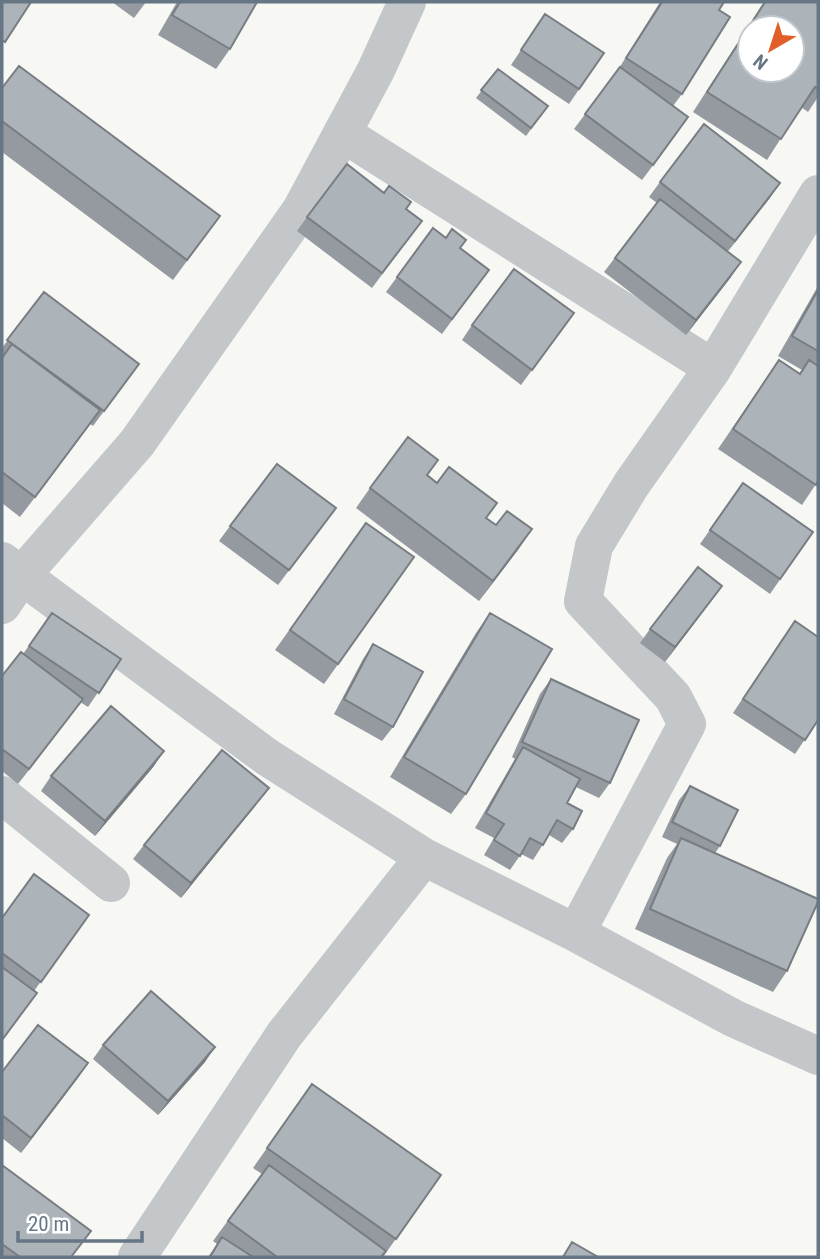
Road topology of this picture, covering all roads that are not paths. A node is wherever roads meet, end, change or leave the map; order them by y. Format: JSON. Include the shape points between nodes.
{"nodes":[{"id":1,"x":407,"y":2,"type":"edge"},
{"id":2,"x":342,"y":133,"type":"junction"},
{"id":3,"x":818,"y":194,"type":"edge"},
{"id":4,"x":713,"y":368,"type":"junction"},
{"id":5,"x":9,"y":580,"type":"edge"},
{"id":6,"x":2,"y":795,"type":"edge"},
{"id":7,"x":424,"y":857,"type":"junction"},
{"id":8,"x":111,"y":883,"type":"dead end"},
{"id":9,"x":576,"y":933,"type":"junction"},
{"id":10,"x":818,"y":1056,"type":"edge"},
{"id":11,"x":136,"y":1257,"type":"edge"}],
"edges":[{"from":1,"to":2,"type":"street"},
{"from":2,"to":4,"type":"street"},
{"from":2,"to":5,"type":"street","via":[[301,210],[137,443]]},
{"from":3,"to":4,"type":"street"},
{"from":4,"to":9,"type":"street","via":[[594,546],[583,601],[673,697],[687,724]]},
{"from":5,"to":7,"type":"street","via":[[267,757]]},
{"from":6,"to":8,"type":"street"},
{"from":7,"to":9,"type":"street"},
{"from":7,"to":11,"type":"street","via":[[284,1035]]},
{"from":9,"to":10,"type":"street","via":[[733,1018]]}]}
